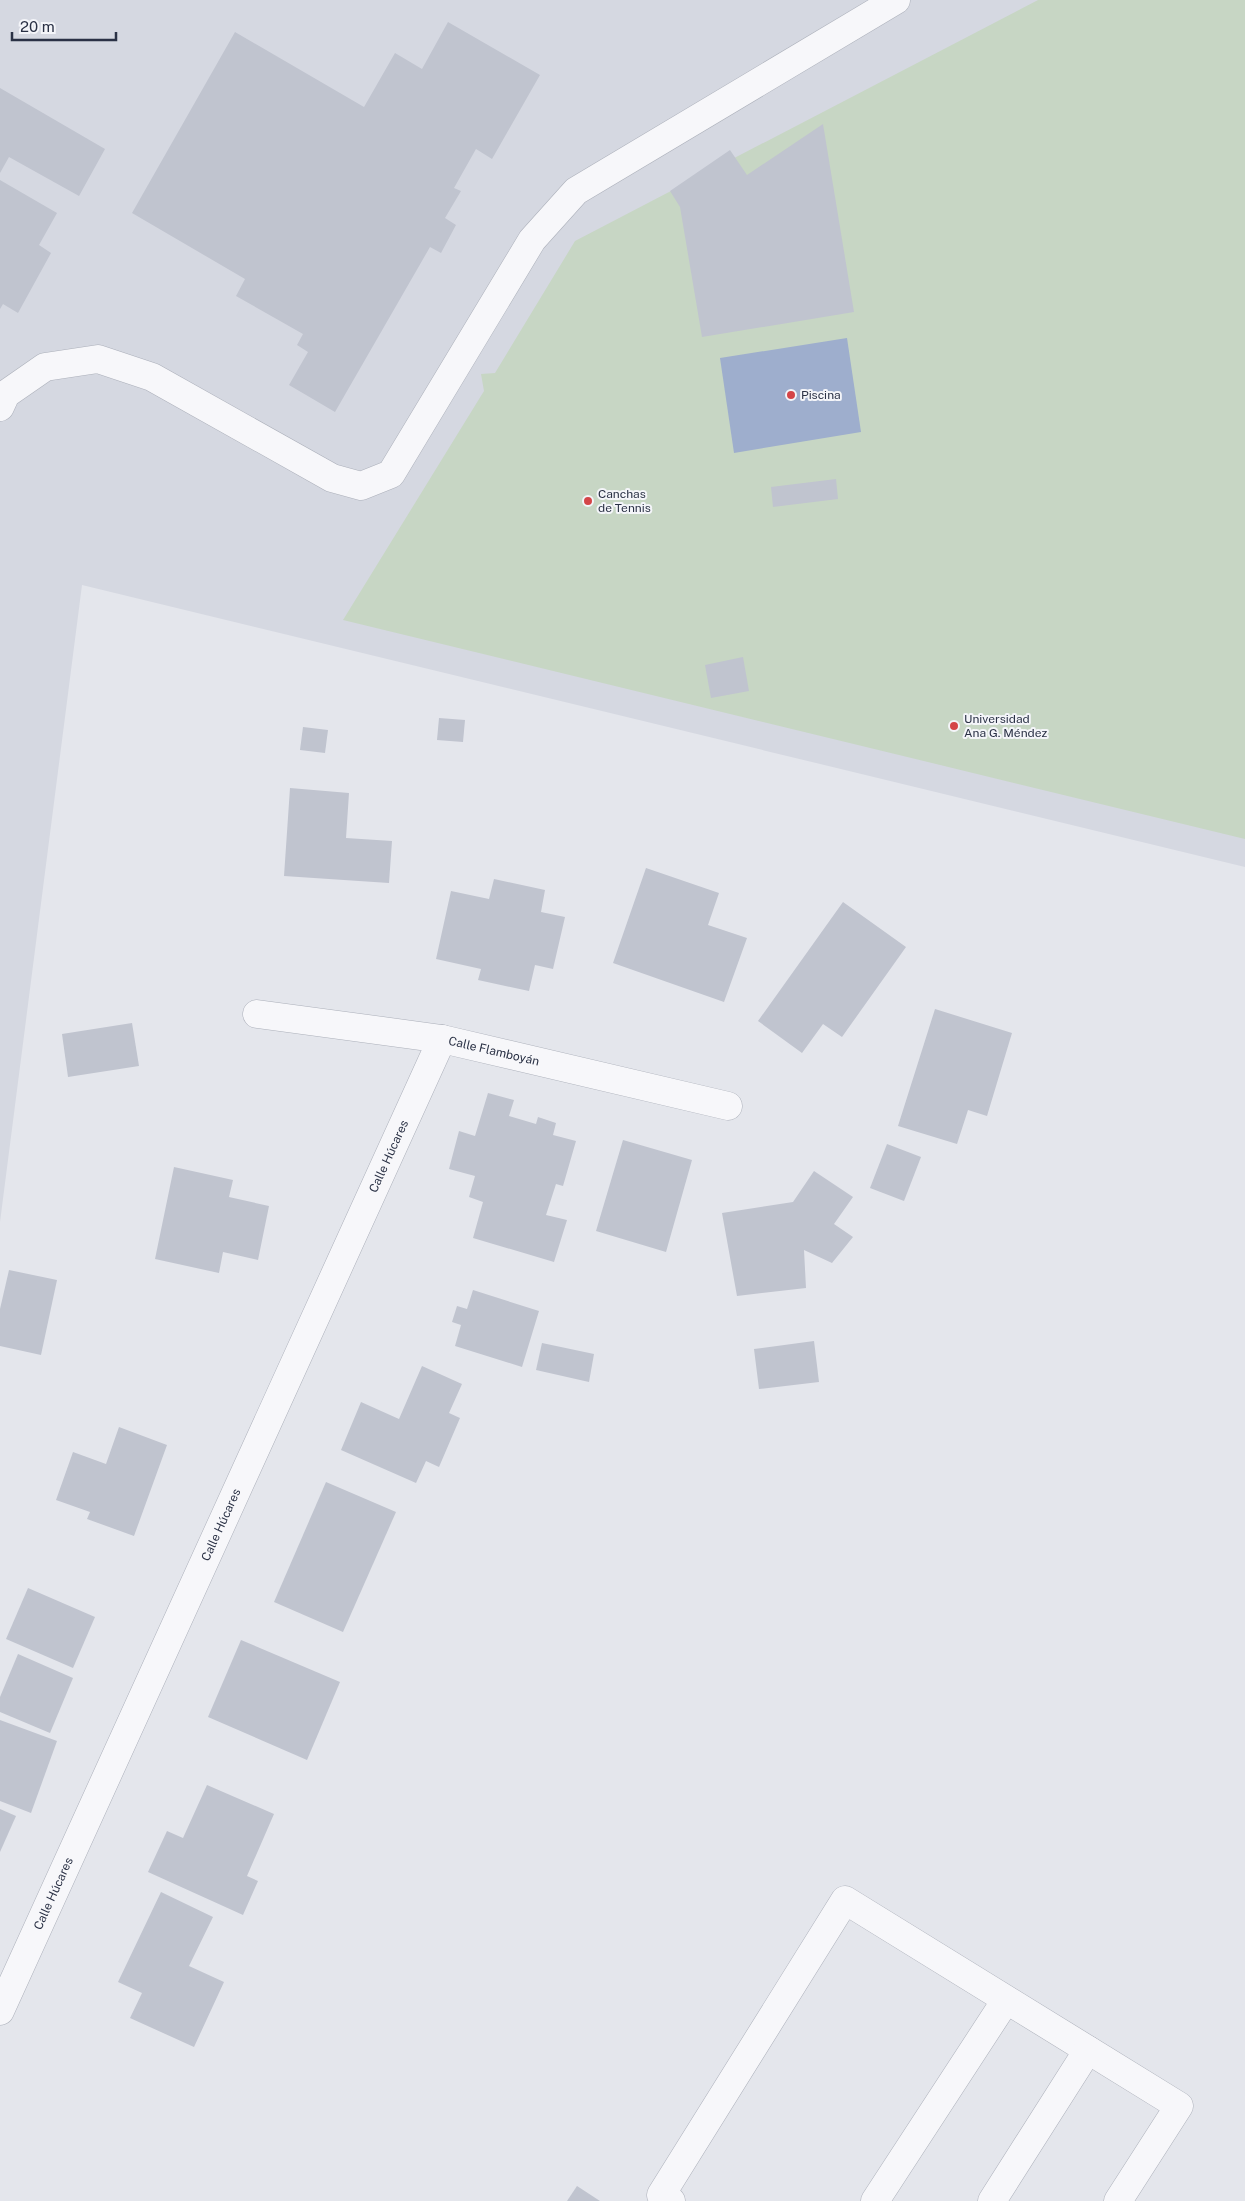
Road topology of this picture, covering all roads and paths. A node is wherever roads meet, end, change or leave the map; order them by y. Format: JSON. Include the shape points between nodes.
{"nodes":[{"id":1,"x":896,"y":0,"type":"edge"},
{"id":2,"x":859,"y":9,"type":"edge"},
{"id":3,"x":0,"y":407,"type":"edge"},
{"id":4,"x":257,"y":1014,"type":"dead end"},
{"id":5,"x":442,"y":1039,"type":"junction"},
{"id":6,"x":728,"y":1106,"type":"dead end"},
{"id":7,"x":1006,"y":2000,"type":"junction"},
{"id":8,"x":0,"y":2011,"type":"edge"},
{"id":9,"x":1088,"y":2050,"type":"junction"},
{"id":10,"x":671,"y":2201,"type":"edge"},
{"id":11,"x":875,"y":2201,"type":"edge"},
{"id":12,"x":992,"y":2201,"type":"edge"},
{"id":13,"x":1118,"y":2201,"type":"edge"}],
"edges":[{"from":1,"to":2,"type":"street"},
{"from":2,"to":3,"type":"street","via":[[576,191],[532,240],[391,474],[361,486],[332,478],[152,377],[98,359],[45,367],[6,394]]},
{"from":4,"to":5,"type":"street","name":"Calle Flamboyán"},
{"from":5,"to":6,"type":"street","name":"Calle Flamboyán"},
{"from":5,"to":8,"type":"street","name":"Calle Húcares"},
{"from":7,"to":9,"type":"street"},
{"from":7,"to":10,"type":"street","via":[[845,1900],[661,2195]]},
{"from":7,"to":11,"type":"street"},
{"from":9,"to":12,"type":"street"},
{"from":9,"to":13,"type":"street","via":[[1179,2106]]}]}
